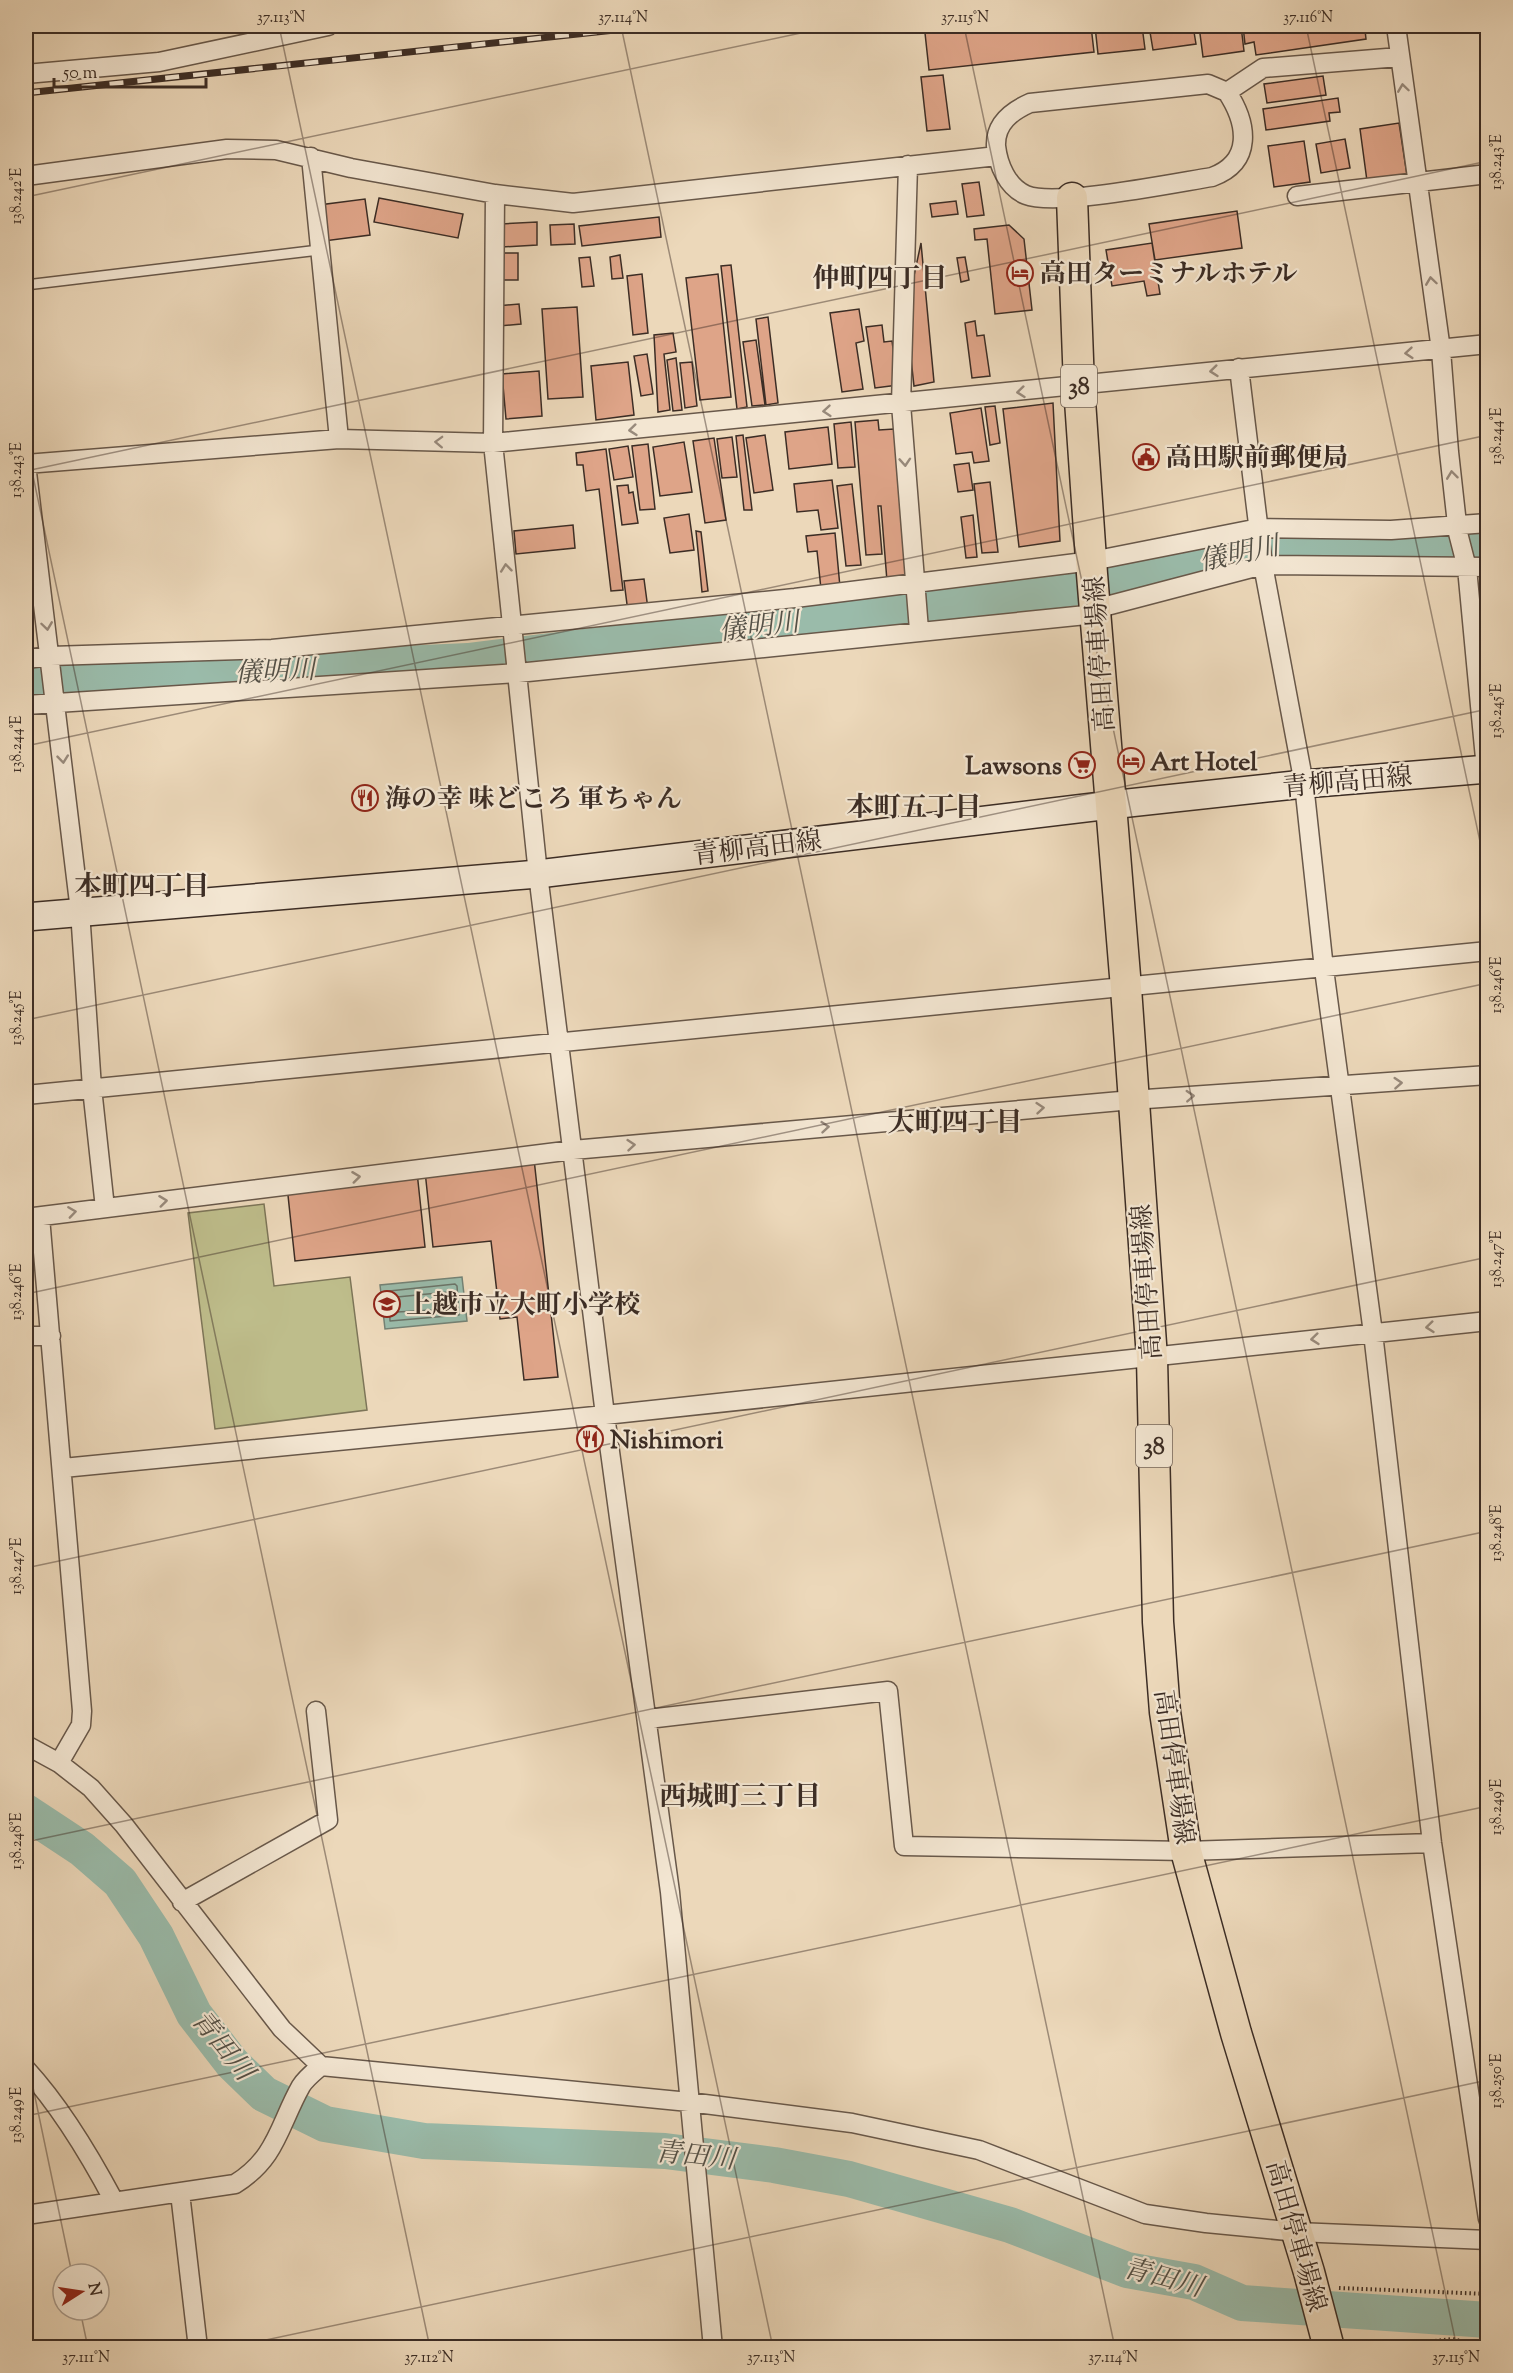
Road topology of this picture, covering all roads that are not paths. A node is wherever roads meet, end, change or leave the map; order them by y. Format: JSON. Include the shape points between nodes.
{"nodes":[{"id":1,"x":328,"y":26,"type":"edge"},
{"id":2,"x":1396,"y":26,"type":"edge"},
{"id":3,"x":304,"y":29,"type":"edge"},
{"id":4,"x":1399,"y":57,"type":"junction"},
{"id":5,"x":26,"y":74,"type":"edge"},
{"id":6,"x":1227,"y":92,"type":"junction"},
{"id":7,"x":997,"y":156,"type":"junction"},
{"id":8,"x":311,"y":157,"type":"junction"},
{"id":9,"x":908,"y":165,"type":"junction"},
{"id":10,"x":1488,"y":174,"type":"edge"},
{"id":11,"x":26,"y":176,"type":"edge"},
{"id":12,"x":1417,"y":183,"type":"junction"},
{"id":13,"x":495,"y":195,"type":"junction"},
{"id":14,"x":1298,"y":196,"type":"dead end"},
{"id":15,"x":1072,"y":198,"type":"junction"},
{"id":16,"x":319,"y":250,"type":"junction"},
{"id":17,"x":26,"y":285,"type":"edge"},
{"id":18,"x":1488,"y":344,"type":"edge"},
{"id":19,"x":1441,"y":350,"type":"junction"},
{"id":20,"x":1239,"y":368,"type":"junction"},
{"id":21,"x":1079,"y":386,"type":"junction"},
{"id":22,"x":901,"y":404,"type":"junction"},
{"id":23,"x":339,"y":439,"type":"junction"},
{"id":24,"x":493,"y":443,"type":"junction"},
{"id":25,"x":1488,"y":523,"type":"edge"},
{"id":26,"x":1258,"y":528,"type":"junction"},
{"id":27,"x":1458,"y":529,"type":"junction"},
{"id":28,"x":1263,"y":565,"type":"junction"},
{"id":29,"x":1488,"y":567,"type":"edge"},
{"id":30,"x":1467,"y":568,"type":"junction"},
{"id":31,"x":915,"y":584,"type":"junction"},
{"id":32,"x":1094,"y":592,"type":"junction"},
{"id":33,"x":919,"y":625,"type":"junction"},
{"id":34,"x":513,"y":632,"type":"junction"},
{"id":35,"x":26,"y":659,"type":"edge"},
{"id":36,"x":51,"y":661,"type":"junction"},
{"id":37,"x":518,"y":673,"type":"junction"},
{"id":38,"x":56,"y":701,"type":"junction"},
{"id":39,"x":26,"y":705,"type":"edge"},
{"id":40,"x":1487,"y":769,"type":"edge"},
{"id":41,"x":1304,"y":784,"type":"junction"},
{"id":42,"x":1110,"y":805,"type":"junction"},
{"id":43,"x":538,"y":874,"type":"junction"},
{"id":44,"x":80,"y":911,"type":"junction"},
{"id":45,"x":26,"y":917,"type":"edge"},
{"id":46,"x":1488,"y":951,"type":"edge"},
{"id":47,"x":1324,"y":969,"type":"junction"},
{"id":48,"x":1126,"y":988,"type":"junction"},
{"id":49,"x":560,"y":1043,"type":"junction"},
{"id":50,"x":1488,"y":1076,"type":"edge"},
{"id":51,"x":1339,"y":1087,"type":"junction"},
{"id":52,"x":92,"y":1088,"type":"junction"},
{"id":53,"x":26,"y":1095,"type":"edge"},
{"id":54,"x":1132,"y":1100,"type":"junction"},
{"id":55,"x":573,"y":1150,"type":"junction"},
{"id":56,"x":105,"y":1208,"type":"junction"},
{"id":57,"x":33,"y":1217,"type":"edge"},
{"id":58,"x":1488,"y":1321,"type":"edge"},
{"id":59,"x":1373,"y":1333,"type":"junction"},
{"id":60,"x":26,"y":1336,"type":"edge"},
{"id":61,"x":51,"y":1336,"type":"junction"},
{"id":62,"x":1152,"y":1358,"type":"junction"},
{"id":63,"x":605,"y":1415,"type":"junction"},
{"id":64,"x":63,"y":1468,"type":"junction"},
{"id":65,"x":316,"y":1711,"type":"dead end"},
{"id":66,"x":648,"y":1719,"type":"junction"},
{"id":67,"x":26,"y":1745,"type":"edge"},
{"id":68,"x":59,"y":1762,"type":"junction"},
{"id":69,"x":1432,"y":1843,"type":"junction"},
{"id":70,"x":1186,"y":1851,"type":"junction"},
{"id":71,"x":182,"y":1902,"type":"junction"},
{"id":72,"x":321,"y":2066,"type":"junction"},
{"id":73,"x":26,"y":2068,"type":"edge"},
{"id":74,"x":689,"y":2110,"type":"junction"},
{"id":75,"x":180,"y":2193,"type":"junction"},
{"id":76,"x":114,"y":2201,"type":"junction"},
{"id":77,"x":26,"y":2215,"type":"edge"},
{"id":78,"x":1488,"y":2219,"type":"edge"},
{"id":79,"x":1297,"y":2232,"type":"junction"},
{"id":80,"x":1488,"y":2240,"type":"edge"},
{"id":81,"x":198,"y":2348,"type":"edge"},
{"id":82,"x":713,"y":2348,"type":"edge"},
{"id":83,"x":1329,"y":2348,"type":"edge"}],
"edges":[{"from":1,"to":3,"type":"street"},
{"from":2,"to":4,"type":"street"},
{"from":3,"to":5,"type":"street","via":[[159,62]]},
{"from":4,"to":6,"type":"street","via":[[1263,68]]},
{"from":12,"to":4,"type":"street","one_way":true},
{"from":6,"to":7,"type":"street","via":[[1208,84],[1030,103],[1012,111],[1001,124]]},
{"from":6,"to":15,"type":"street","via":[[1240,118],[1242,151],[1238,162],[1227,172]]},
{"from":7,"to":9,"type":"street"},
{"from":7,"to":15,"type":"street","via":[[1007,180],[1025,195]]},
{"from":8,"to":11,"type":"street","via":[[276,150],[227,149]]},
{"from":8,"to":13,"type":"street"},
{"from":8,"to":16,"type":"street"},
{"from":9,"to":13,"type":"street","via":[[573,203]]},
{"from":9,"to":22,"type":"street"},
{"from":10,"to":12,"type":"street"},
{"from":12,"to":14,"type":"street"},
{"from":19,"to":12,"type":"street","one_way":true},
{"from":13,"to":24,"type":"street"},
{"from":15,"to":21,"type":"main road","name":"高田停車場線","number":"38"},
{"from":16,"to":17,"type":"lane"},
{"from":16,"to":23,"type":"street"},
{"from":18,"to":19,"type":"street"},
{"from":19,"to":20,"type":"street","one_way":true},
{"from":27,"to":19,"type":"street","one_way":true},
{"from":20,"to":21,"type":"street","one_way":true},
{"from":20,"to":26,"type":"street"},
{"from":21,"to":22,"type":"street","one_way":true},
{"from":21,"to":32,"type":"main road","name":"高田停車場線","number":"38"},
{"from":22,"to":24,"type":"street","one_way":true},
{"from":22,"to":31,"type":"street","one_way":true},
{"from":24,"to":23,"type":"street","one_way":true},
{"from":23,"to":36,"type":"street","one_way":true,"via":[[26,464]]},
{"from":34,"to":24,"type":"street","one_way":true},
{"from":25,"to":27,"type":"street"},
{"from":26,"to":27,"type":"street"},
{"from":26,"to":28,"type":"street"},
{"from":26,"to":32,"type":"street"},
{"from":27,"to":30,"type":"street"},
{"from":28,"to":30,"type":"street"},
{"from":28,"to":32,"type":"street"},
{"from":28,"to":41,"type":"street"},
{"from":29,"to":30,"type":"street"},
{"from":30,"to":40,"type":"street"},
{"from":31,"to":32,"type":"street"},
{"from":31,"to":33,"type":"street"},
{"from":31,"to":34,"type":"street"},
{"from":32,"to":33,"type":"street"},
{"from":32,"to":42,"type":"main road","name":"高田停車場線","number":"38"},
{"from":33,"to":37,"type":"street"},
{"from":34,"to":36,"type":"street"},
{"from":34,"to":37,"type":"street"},
{"from":35,"to":36,"type":"street"},
{"from":36,"to":38,"type":"street"},
{"from":37,"to":38,"type":"street"},
{"from":37,"to":43,"type":"street"},
{"from":38,"to":39,"type":"street"},
{"from":38,"to":44,"type":"street","one_way":true},
{"from":40,"to":41,"type":"main road","name":"青柳高田線"},
{"from":41,"to":42,"type":"main road","name":"青柳高田線"},
{"from":41,"to":47,"type":"street"},
{"from":42,"to":43,"type":"main road","name":"青柳高田線"},
{"from":42,"to":48,"type":"main road","name":"高田停車場線","number":"38"},
{"from":43,"to":44,"type":"main road","name":"青柳高田線"},
{"from":43,"to":49,"type":"street"},
{"from":44,"to":45,"type":"main road","name":"青柳高田線"},
{"from":44,"to":52,"type":"street"},
{"from":46,"to":47,"type":"street"},
{"from":47,"to":48,"type":"street"},
{"from":47,"to":51,"type":"street"},
{"from":48,"to":49,"type":"street"},
{"from":48,"to":54,"type":"main road","name":"高田停車場線","number":"38"},
{"from":49,"to":52,"type":"street"},
{"from":49,"to":55,"type":"street"},
{"from":51,"to":50,"type":"street","one_way":true},
{"from":54,"to":51,"type":"street","one_way":true},
{"from":51,"to":59,"type":"street"},
{"from":52,"to":53,"type":"street"},
{"from":52,"to":56,"type":"street"},
{"from":55,"to":54,"type":"street","one_way":true},
{"from":54,"to":62,"type":"main road","name":"高田停車場線","number":"38"},
{"from":56,"to":55,"type":"street","one_way":true},
{"from":55,"to":63,"type":"street"},
{"from":57,"to":56,"type":"street","one_way":true},
{"from":57,"to":61,"type":"street"},
{"from":58,"to":59,"type":"street","one_way":true},
{"from":59,"to":62,"type":"street","one_way":true},
{"from":59,"to":69,"type":"street"},
{"from":60,"to":61,"type":"street"},
{"from":61,"to":64,"type":"street"},
{"from":62,"to":63,"type":"street"},
{"from":62,"to":70,"type":"main road","name":"高田停車場線","number":"38","via":[[1158,1622],[1165,1712]]},
{"from":63,"to":64,"type":"street"},
{"from":63,"to":66,"type":"street"},
{"from":64,"to":68,"type":"street","via":[[82,1711],[81,1725]]},
{"from":65,"to":71,"type":"street","via":[[328,1820]]},
{"from":66,"to":70,"type":"street","via":[[888,1691],[904,1846]]},
{"from":66,"to":74,"type":"street","via":[[670,1892]]},
{"from":67,"to":68,"type":"street"},
{"from":68,"to":71,"type":"street","via":[[124,1825]]},
{"from":69,"to":70,"type":"street"},
{"from":69,"to":78,"type":"street"},
{"from":70,"to":79,"type":"main road","name":"高田停車場線","number":"38"},
{"from":71,"to":72,"type":"street","via":[[282,2029]]},
{"from":72,"to":74,"type":"street"},
{"from":72,"to":75,"type":"street","via":[[302,2084],[263,2163],[235,2184]]},
{"from":73,"to":76,"type":"street","via":[[96,2166]]},
{"from":74,"to":79,"type":"street","via":[[852,2123],[979,2150],[1145,2214]]},
{"from":74,"to":82,"type":"street"},
{"from":75,"to":76,"type":"street"},
{"from":75,"to":81,"type":"street"},
{"from":76,"to":77,"type":"street"},
{"from":79,"to":80,"type":"street"},
{"from":79,"to":83,"type":"main road","name":"高田停車場線","number":"38"}]}
